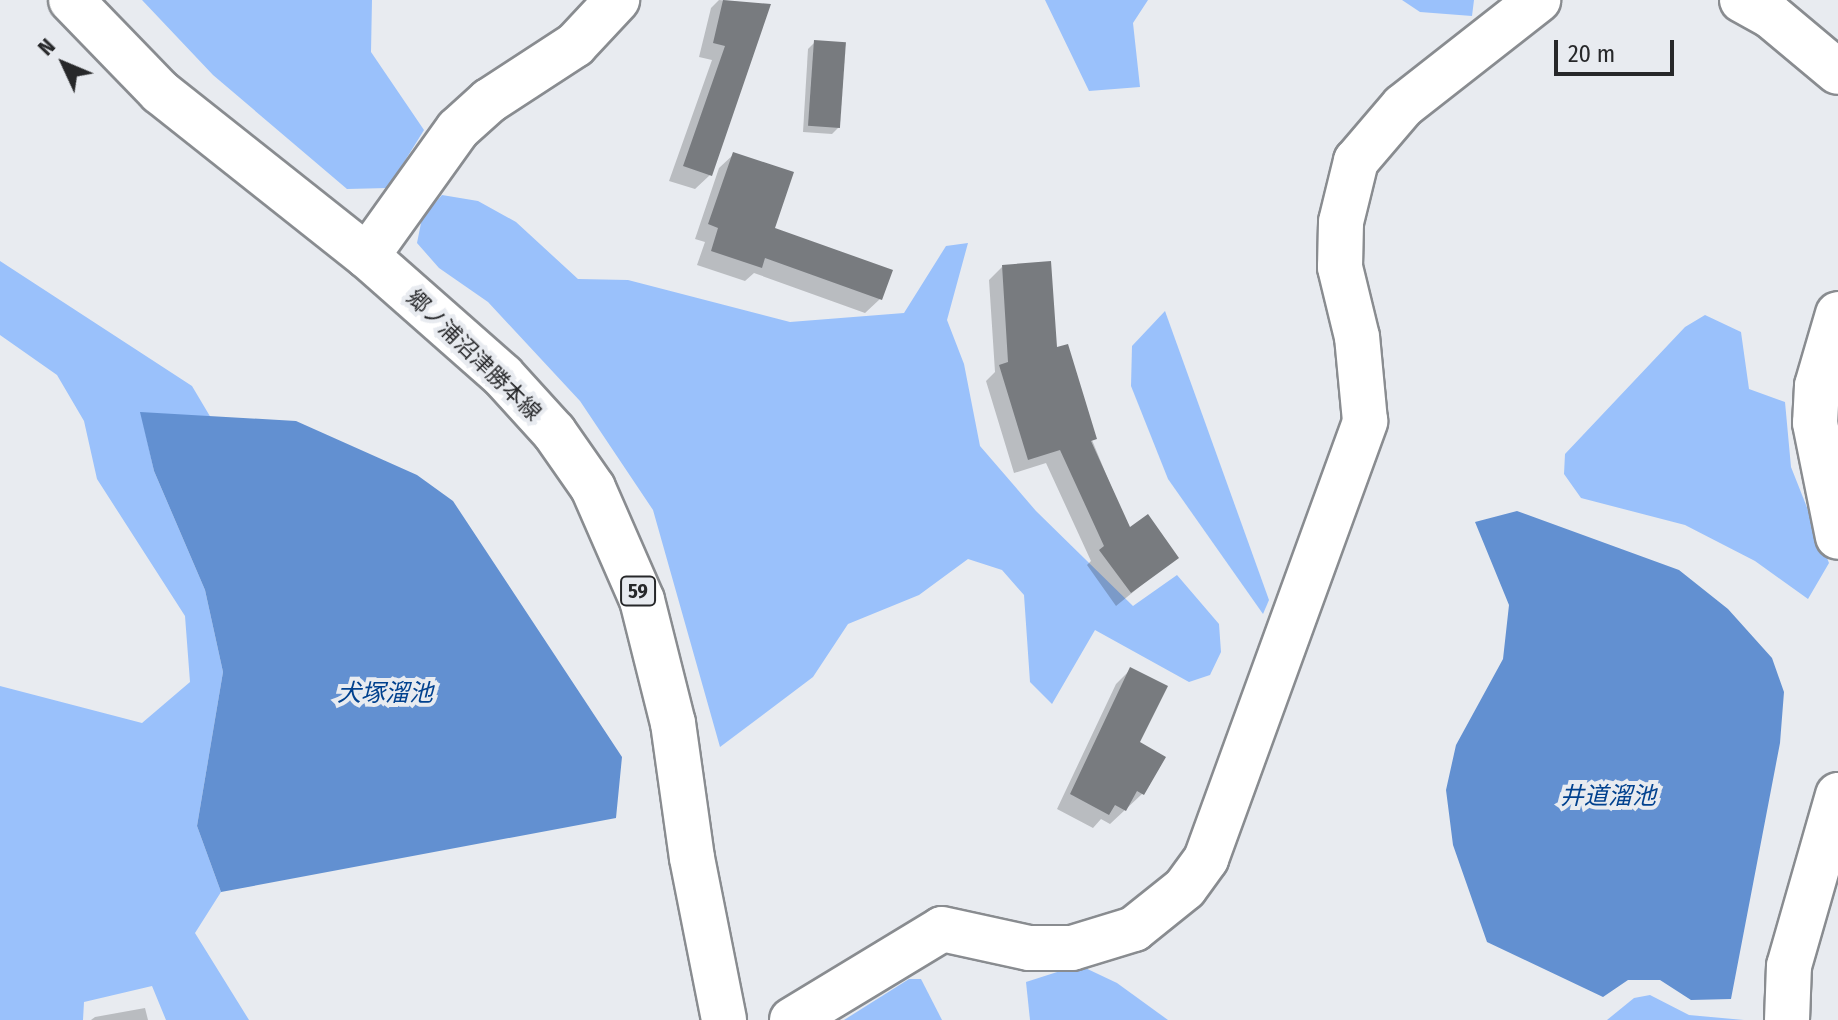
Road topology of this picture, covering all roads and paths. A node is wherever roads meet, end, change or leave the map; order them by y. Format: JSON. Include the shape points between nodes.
{"nodes":[{"id":1,"x":71,"y":0,"type":"edge"},
{"id":2,"x":617,"y":0,"type":"edge"},
{"id":3,"x":1538,"y":0,"type":"edge"},
{"id":4,"x":1742,"y":0,"type":"edge"},
{"id":5,"x":1838,"y":72,"type":"edge"},
{"id":6,"x":367,"y":256,"type":"junction"},
{"id":7,"x":1838,"y":314,"type":"edge"},
{"id":8,"x":1838,"y":537,"type":"edge"},
{"id":9,"x":1838,"y":795,"type":"edge"},
{"id":10,"x":724,"y":1020,"type":"edge"},
{"id":11,"x":792,"y":1020,"type":"edge"},
{"id":12,"x":1787,"y":1020,"type":"edge"}],
"edges":[{"from":1,"to":6,"type":"street","name":"郷ノ浦沼津勝本線","number":"59","via":[[160,92]]},
{"from":2,"to":6,"type":"street","via":[[575,45],[489,101],[458,129]]},
{"from":3,"to":11,"type":"street","via":[[1403,106],[1356,161],[1341,222],[1340,267],[1357,337],[1365,421],[1206,859],[1185,888],[1134,929],[1072,948],[1029,948],[942,929]]},
{"from":4,"to":5,"type":"street","via":[[1771,16]]},
{"from":6,"to":10,"type":"street","name":"郷ノ浦沼津勝本線","number":"59","via":[[503,376],[554,432],[593,488],[619,541],[642,600],[673,723],[692,858]]},
{"from":7,"to":8,"type":"street","via":[[1817,386],[1815,423]]},
{"from":9,"to":12,"type":"street","via":[[1789,966]]}]}
